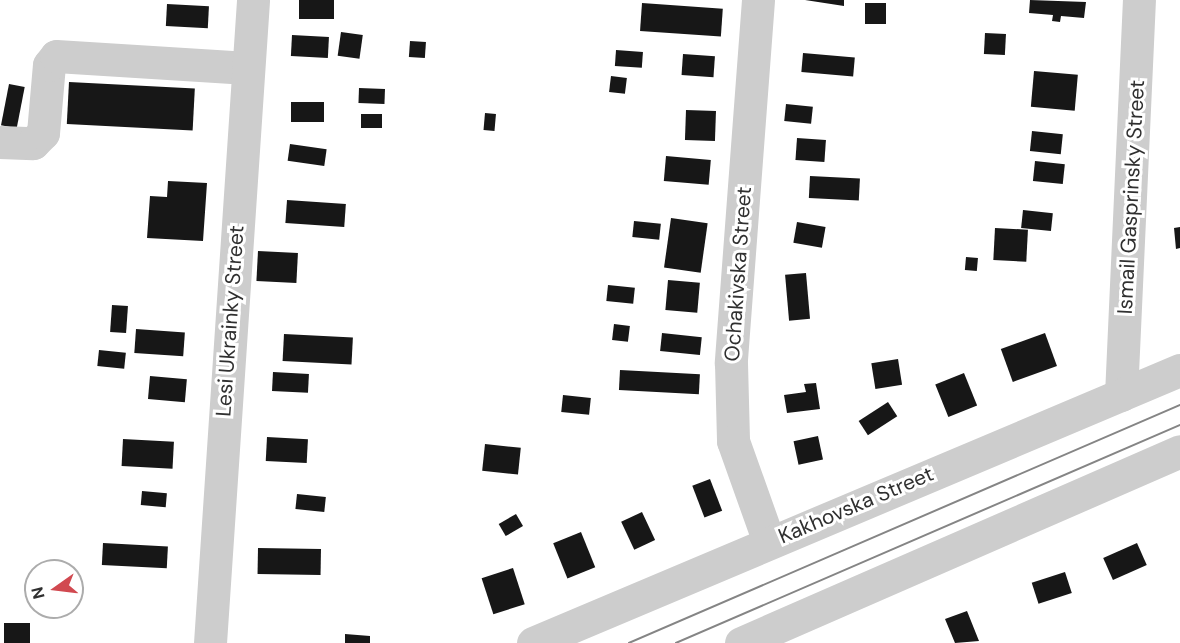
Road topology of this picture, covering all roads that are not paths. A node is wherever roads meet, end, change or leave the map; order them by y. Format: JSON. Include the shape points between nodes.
{"nodes":[{"id":1,"x":253,"y":0,"type":"edge"},
{"id":2,"x":758,"y":0,"type":"edge"},
{"id":3,"x":1140,"y":0,"type":"edge"},
{"id":4,"x":248,"y":68,"type":"junction"},
{"id":5,"x":0,"y":142,"type":"edge"},
{"id":6,"x":1180,"y":370,"type":"edge"},
{"id":7,"x":1121,"y":395,"type":"junction"},
{"id":8,"x":1180,"y":451,"type":"edge"},
{"id":9,"x":769,"y":542,"type":"junction"},
{"id":10,"x":210,"y":643,"type":"edge"},
{"id":11,"x":533,"y":643,"type":"edge"},
{"id":12,"x":741,"y":643,"type":"edge"}],
"edges":[{"from":1,"to":4,"type":"street","name":"Lesi Ukrainky Street"},
{"from":2,"to":9,"type":"street","name":"Ochakivska Street","via":[[731,363],[733,441]]},
{"from":3,"to":7,"type":"street","name":"Ismail Gasprinsky Street"},
{"from":4,"to":5,"type":"street","via":[[56,56],[49,65],[44,133],[33,143]]},
{"from":4,"to":10,"type":"street","name":"Lesi Ukrainky Street"},
{"from":6,"to":7,"type":"street","name":"Kakhovska Street"},
{"from":7,"to":9,"type":"street","name":"Kakhovska Street"},
{"from":8,"to":12,"type":"street"},
{"from":9,"to":11,"type":"street","name":"Kakhovska Street"}]}
